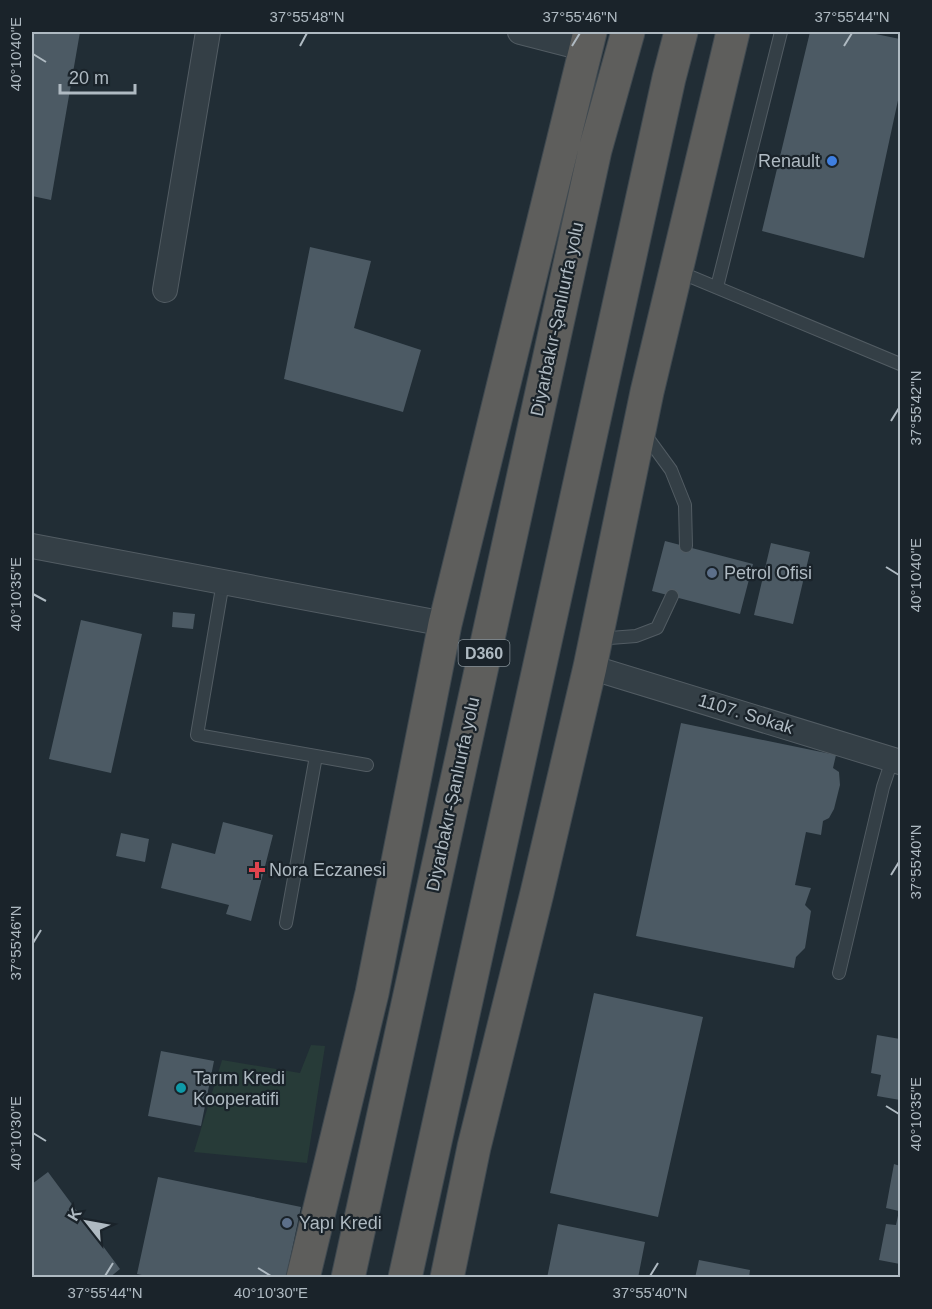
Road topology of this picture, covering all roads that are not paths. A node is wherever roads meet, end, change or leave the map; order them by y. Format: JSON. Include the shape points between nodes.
{"nodes":[{"id":1,"x":208,"y":32,"type":"edge"},
{"id":2,"x":520,"y":32,"type":"edge"},
{"id":3,"x":628,"y":32,"type":"edge"},
{"id":4,"x":681,"y":32,"type":"edge"},
{"id":5,"x":733,"y":32,"type":"edge"},
{"id":6,"x":781,"y":32,"type":"edge"},
{"id":7,"x":588,"y":40,"type":"edge"},
{"id":8,"x":676,"y":270,"type":"junction"},
{"id":9,"x":717,"y":287,"type":"junction"},
{"id":10,"x":165,"y":290,"type":"dead end"},
{"id":11,"x":900,"y":364,"type":"edge"},
{"id":12,"x":639,"y":428,"type":"junction"},
{"id":13,"x":32,"y":546,"type":"edge"},
{"id":14,"x":686,"y":546,"type":"dead end"},
{"id":15,"x":223,"y":582,"type":"junction"},
{"id":16,"x":672,"y":597,"type":"dead end"},
{"id":17,"x":445,"y":624,"type":"junction"},
{"id":18,"x":593,"y":653,"type":"junction"},
{"id":19,"x":316,"y":756,"type":"junction"},
{"id":20,"x":460,"y":759,"type":"junction"},
{"id":21,"x":896,"y":761,"type":"edge"},
{"id":22,"x":367,"y":765,"type":"dead end"},
{"id":23,"x":537,"y":893,"type":"junction"},
{"id":24,"x":286,"y":923,"type":"dead end"},
{"id":25,"x":839,"y":973,"type":"dead end"},
{"id":26,"x":372,"y":993,"type":"junction"},
{"id":27,"x":460,"y":1025,"type":"junction"},
{"id":28,"x":303,"y":1278,"type":"edge"},
{"id":29,"x":348,"y":1278,"type":"edge"},
{"id":30,"x":405,"y":1278,"type":"edge"},
{"id":31,"x":447,"y":1278,"type":"edge"}],
"edges":[{"from":1,"to":10,"type":"street"},
{"from":2,"to":7,"type":"street"},
{"from":3,"to":20,"type":"highway","name":"Diyarbakır-Şanlıurfa yolu","number":"D360","via":[[595,150]]},
{"from":4,"to":27,"type":"highway"},
{"from":5,"to":8,"type":"highway"},
{"from":6,"to":9,"type":"lane"},
{"from":7,"to":17,"type":"highway"},
{"from":8,"to":9,"type":"lane"},
{"from":8,"to":12,"type":"highway"},
{"from":9,"to":11,"type":"lane"},
{"from":12,"to":14,"type":"lane","via":[[671,470],[685,505]]},
{"from":12,"to":18,"type":"highway"},
{"from":13,"to":15,"type":"street"},
{"from":15,"to":17,"type":"street"},
{"from":15,"to":19,"type":"lane","via":[[196,735]]},
{"from":16,"to":18,"type":"lane","via":[[657,628]]},
{"from":17,"to":26,"type":"highway"},
{"from":18,"to":21,"type":"street","name":"1107. Sokak"},
{"from":18,"to":23,"type":"highway"},
{"from":19,"to":22,"type":"lane"},
{"from":19,"to":24,"type":"lane"},
{"from":20,"to":26,"type":"highway"},
{"from":20,"to":29,"type":"highway","name":"Diyarbakır-Şanlıurfa yolu","number":"D360"},
{"from":21,"to":25,"type":"lane","via":[[883,787]]},
{"from":23,"to":27,"type":"highway"},
{"from":23,"to":31,"type":"highway","via":[[474,1147]]},
{"from":26,"to":28,"type":"highway"},
{"from":27,"to":30,"type":"highway"}]}
